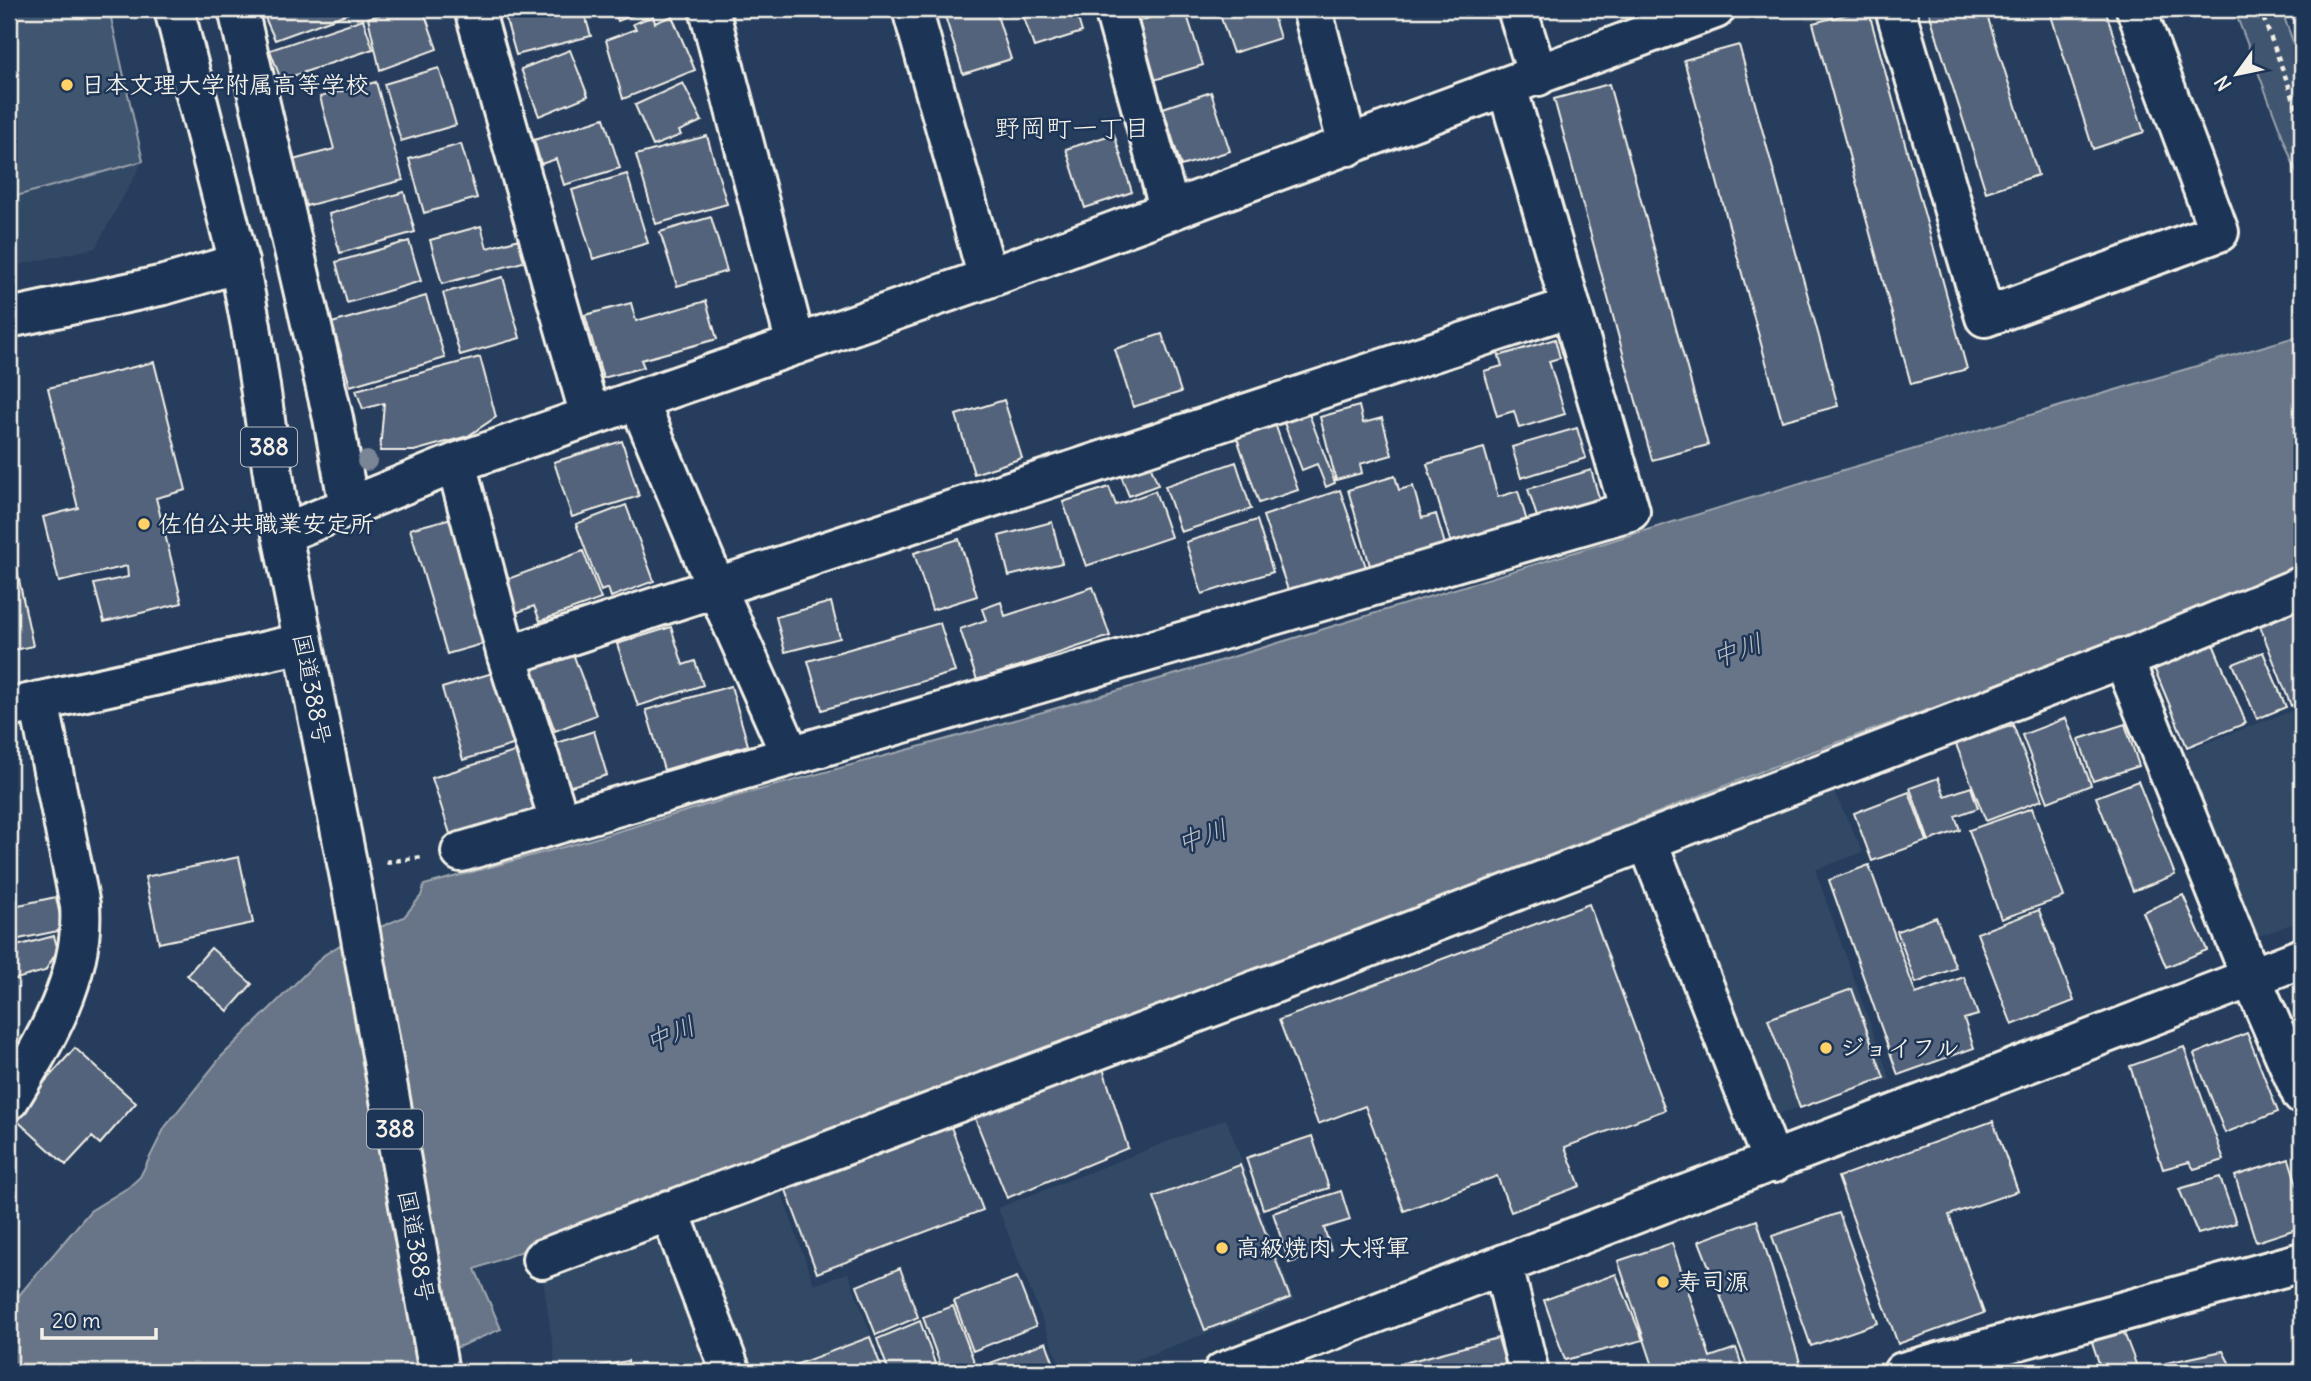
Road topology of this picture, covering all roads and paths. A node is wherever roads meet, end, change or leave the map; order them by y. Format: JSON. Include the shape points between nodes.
{"nodes":[{"id":1,"x":174,"y":9,"type":"edge"},
{"id":2,"x":238,"y":9,"type":"edge"},
{"id":3,"x":474,"y":9,"type":"edge"},
{"id":4,"x":709,"y":9,"type":"edge"},
{"id":5,"x":912,"y":9,"type":"edge"},
{"id":6,"x":1114,"y":9,"type":"edge"},
{"id":7,"x":1312,"y":9,"type":"edge"},
{"id":8,"x":1517,"y":9,"type":"edge"},
{"id":9,"x":1715,"y":9,"type":"edge"},
{"id":10,"x":1895,"y":9,"type":"edge"},
{"id":11,"x":2137,"y":9,"type":"edge"},
{"id":12,"x":2260,"y":9,"type":"edge"},
{"id":13,"x":1522,"y":81,"type":"junction"},
{"id":14,"x":2302,"y":121,"type":"edge"},
{"id":15,"x":1348,"y":146,"type":"junction"},
{"id":16,"x":1170,"y":211,"type":"junction"},
{"id":17,"x":239,"y":264,"type":"junction"},
{"id":18,"x":988,"y":278,"type":"junction"},
{"id":19,"x":1571,"y":307,"type":"junction"},
{"id":20,"x":9,"y":317,"type":"edge"},
{"id":21,"x":796,"y":345,"type":"junction"},
{"id":22,"x":638,"y":400,"type":"junction"},
{"id":23,"x":590,"y":416,"type":"junction"},
{"id":24,"x":456,"y":463,"type":"junction"},
{"id":25,"x":349,"y":507,"type":"junction"},
{"id":26,"x":282,"y":534,"type":"junction"},
{"id":27,"x":2302,"y":586,"type":"edge"},
{"id":28,"x":716,"y":587,"type":"junction"},
{"id":29,"x":303,"y":643,"type":"junction"},
{"id":30,"x":507,"y":656,"type":"junction"},
{"id":31,"x":2123,"y":660,"type":"junction"},
{"id":32,"x":24,"y":705,"type":"edge"},
{"id":33,"x":791,"y":756,"type":"junction"},
{"id":34,"x":560,"y":823,"type":"junction"},
{"id":35,"x":1647,"y":840,"type":"junction"},
{"id":36,"x":461,"y":852,"type":"dead end"},
{"id":37,"x":2302,"y":958,"type":"edge"},
{"id":38,"x":2251,"y":977,"type":"junction"},
{"id":39,"x":2302,"y":1095,"type":"edge"},
{"id":40,"x":9,"y":1100,"type":"edge"},
{"id":41,"x":1773,"y":1163,"type":"junction"},
{"id":42,"x":669,"y":1210,"type":"junction"},
{"id":43,"x":542,"y":1259,"type":"dead end"},
{"id":44,"x":2302,"y":1262,"type":"edge"},
{"id":45,"x":1503,"y":1266,"type":"junction"},
{"id":46,"x":438,"y":1371,"type":"edge"},
{"id":47,"x":731,"y":1372,"type":"edge"},
{"id":48,"x":1223,"y":1372,"type":"edge"},
{"id":49,"x":1529,"y":1372,"type":"edge"},
{"id":50,"x":1903,"y":1372,"type":"edge"}],
"edges":[{"from":1,"to":17,"type":"main road","name":"国道388号","number":"388"},
{"from":2,"to":25,"type":"main road","via":[[333,418]]},
{"from":3,"to":23,"type":"main road"},
{"from":4,"to":21,"type":"main road"},
{"from":5,"to":18,"type":"main road"},
{"from":6,"to":16,"type":"main road"},
{"from":7,"to":15,"type":"main road"},
{"from":8,"to":13,"type":"main road"},
{"from":9,"to":13,"type":"main road"},
{"from":10,"to":11,"type":"main road","via":[[1985,317],[2220,232]]},
{"from":12,"to":14,"type":"path"},
{"from":13,"to":15,"type":"main road"},
{"from":13,"to":19,"type":"main road"},
{"from":15,"to":16,"type":"main road"},
{"from":16,"to":18,"type":"main road"},
{"from":17,"to":20,"type":"main road","via":[[164,285]]},
{"from":17,"to":26,"type":"main road","name":"国道388号","number":"388"},
{"from":18,"to":21,"type":"main road"},
{"from":19,"to":28,"type":"main road"},
{"from":19,"to":33,"type":"main road","via":[[1630,511]]},
{"from":21,"to":22,"type":"main road"},
{"from":22,"to":23,"type":"main road"},
{"from":22,"to":28,"type":"main road"},
{"from":23,"to":24,"type":"main road"},
{"from":24,"to":25,"type":"main road"},
{"from":24,"to":30,"type":"main road"},
{"from":25,"to":26,"type":"main road"},
{"from":26,"to":29,"type":"main road","name":"国道388号","number":"388"},
{"from":27,"to":31,"type":"main road"},
{"from":28,"to":30,"type":"main road"},
{"from":28,"to":33,"type":"main road"},
{"from":29,"to":32,"type":"main road"},
{"from":29,"to":46,"type":"main road","name":"国道388号","number":"388","via":[[352,888]]},
{"from":30,"to":34,"type":"main road"},
{"from":31,"to":35,"type":"main road"},
{"from":31,"to":38,"type":"main road"},
{"from":32,"to":40,"type":"main road","via":[[80,905],[82,927],[63,999],[45,1041]]},
{"from":33,"to":34,"type":"main road"},
{"from":34,"to":36,"type":"main road"},
{"from":35,"to":41,"type":"main road"},
{"from":35,"to":42,"type":"main road"},
{"from":37,"to":38,"type":"main road"},
{"from":38,"to":39,"type":"main road"},
{"from":38,"to":41,"type":"main road"},
{"from":41,"to":45,"type":"main road"},
{"from":42,"to":43,"type":"main road"},
{"from":42,"to":47,"type":"main road"},
{"from":44,"to":50,"type":"main road"},
{"from":45,"to":48,"type":"main road"},
{"from":45,"to":49,"type":"main road"}]}
